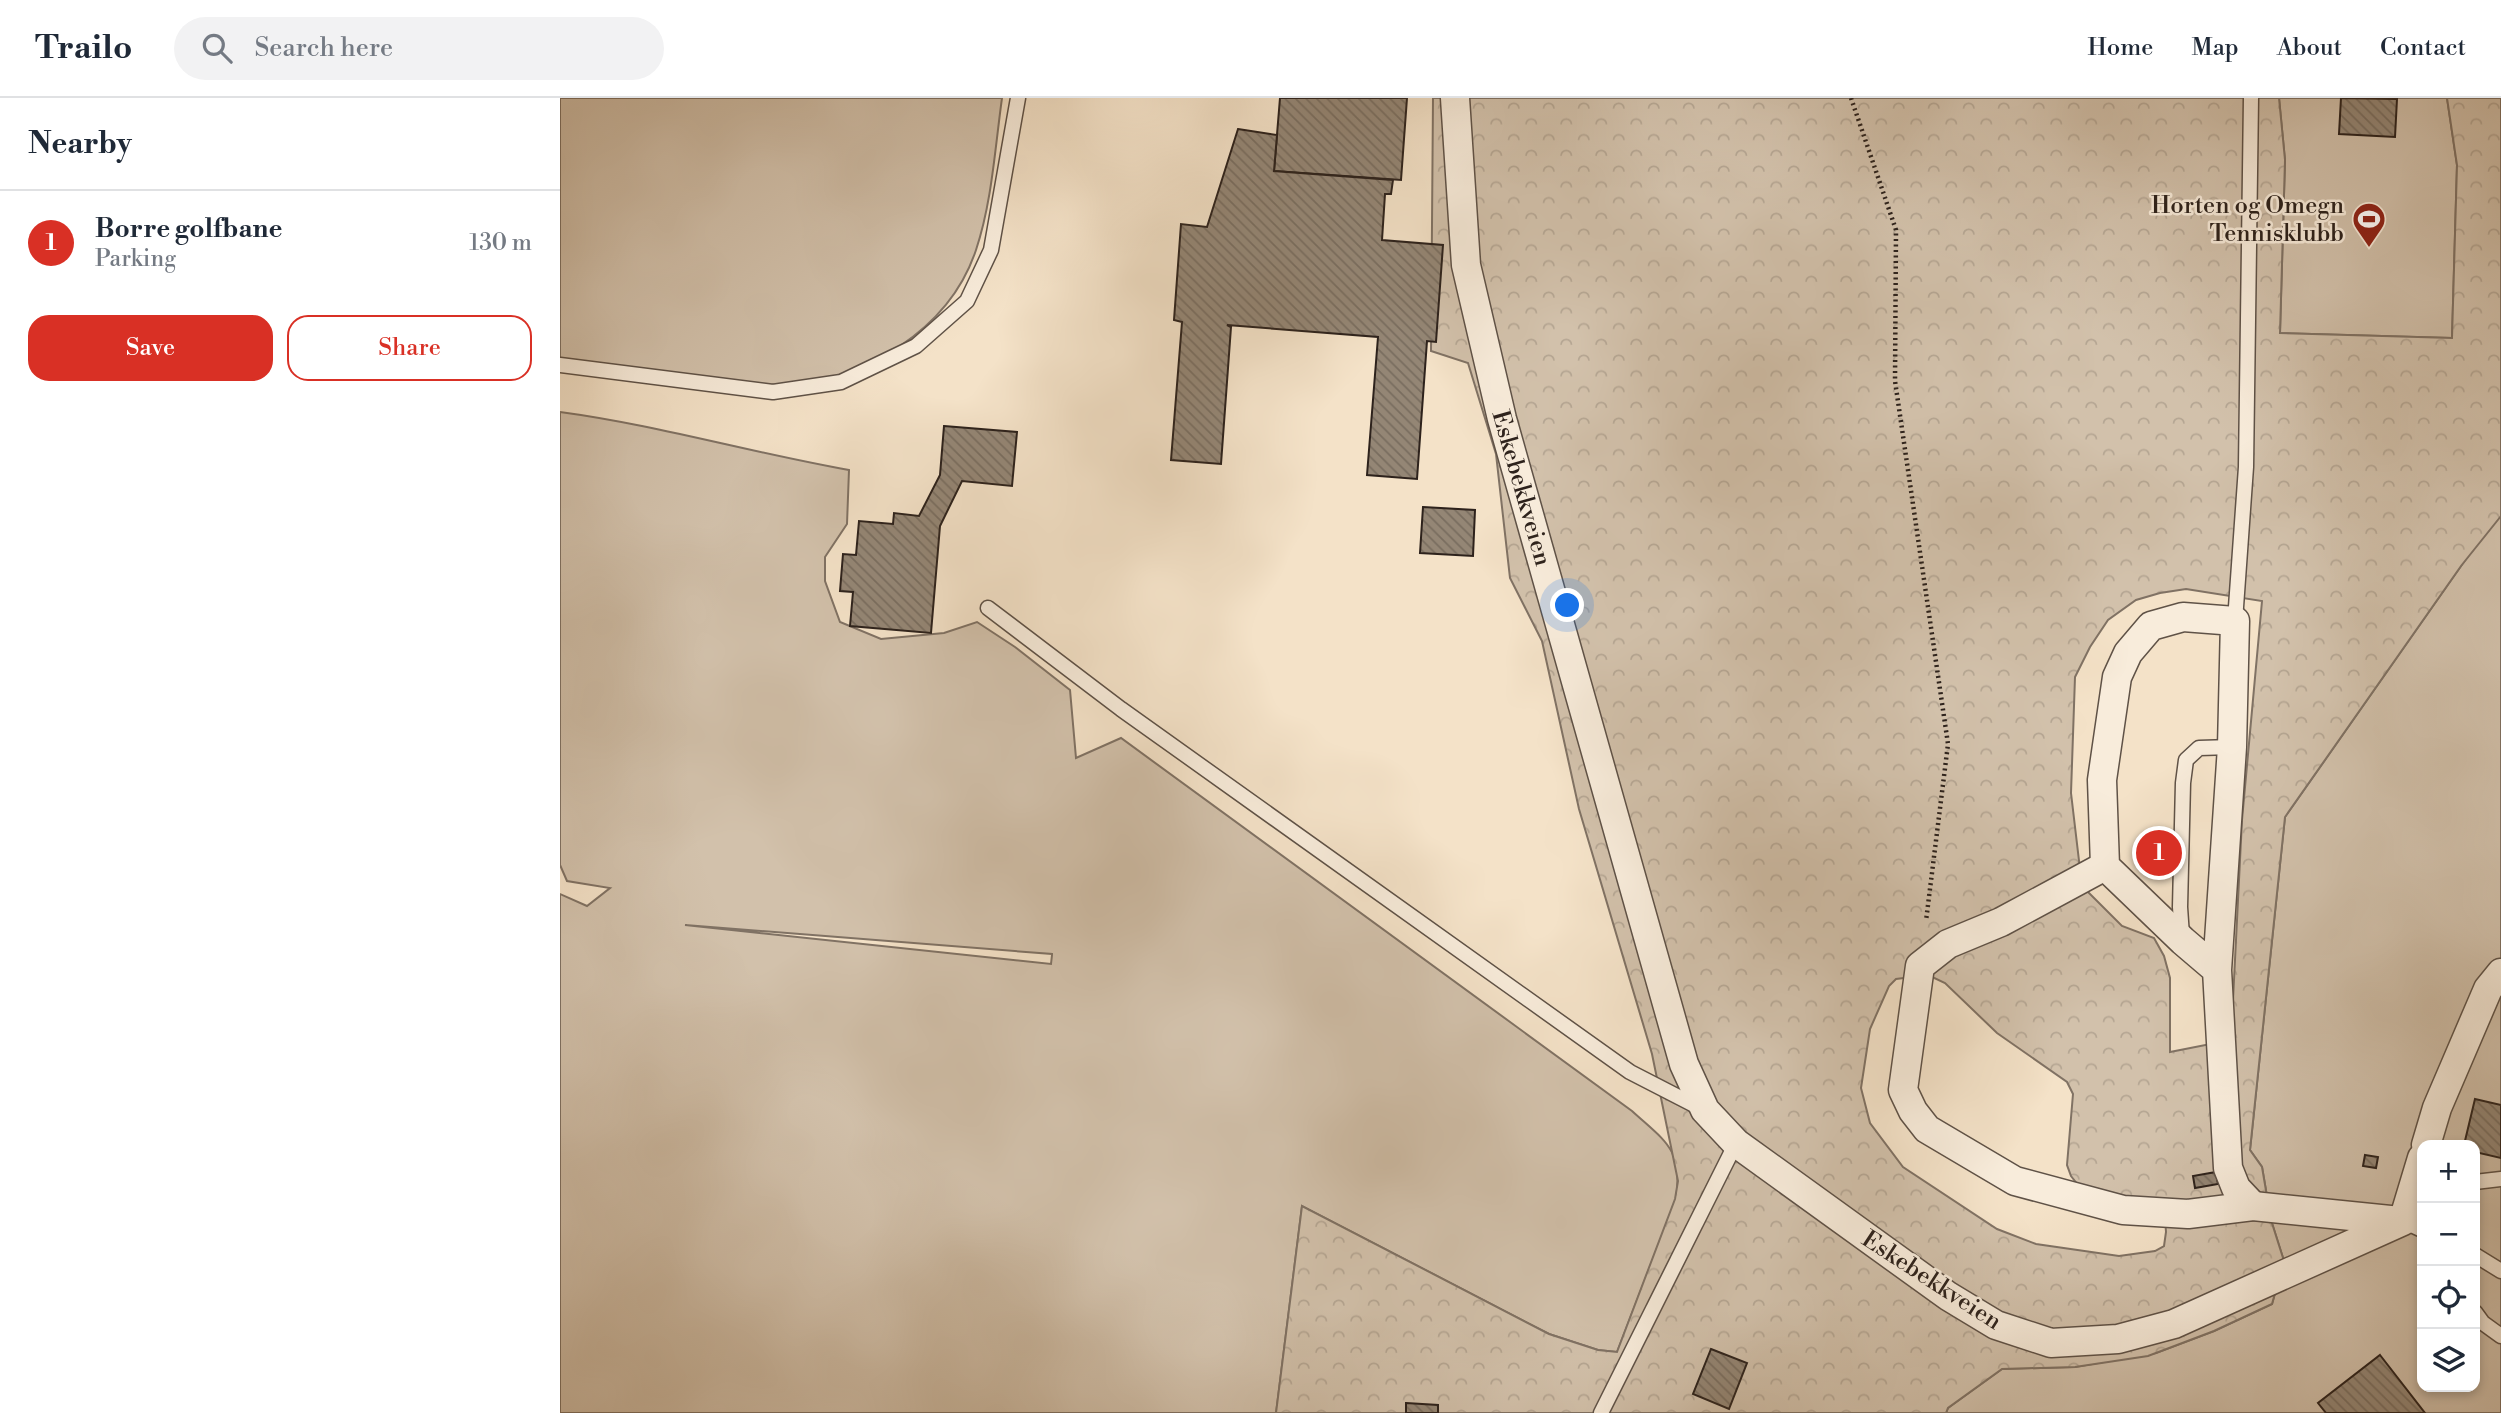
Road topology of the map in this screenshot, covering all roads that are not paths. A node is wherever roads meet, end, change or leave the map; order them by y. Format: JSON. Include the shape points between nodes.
{"nodes":[{"id":1,"x":1018,"y":98,"type":"edge"},
{"id":2,"x":1455,"y":98,"type":"edge"},
{"id":3,"x":2251,"y":98,"type":"edge"},
{"id":4,"x":560,"y":365,"type":"edge"},
{"id":5,"x":988,"y":608,"type":"dead end"},
{"id":6,"x":2235,"y":621,"type":"junction"},
{"id":7,"x":2232,"y":747,"type":"junction"},
{"id":8,"x":2105,"y":866,"type":"junction"},
{"id":9,"x":2183,"y":941,"type":"junction"},
{"id":10,"x":2217,"y":971,"type":"junction"},
{"id":11,"x":2501,"y":973,"type":"edge"},
{"id":12,"x":1705,"y":1110,"type":"junction"},
{"id":13,"x":2427,"y":1140,"type":"edge"},
{"id":14,"x":1736,"y":1143,"type":"junction"},
{"id":15,"x":2501,"y":1179,"type":"edge"},
{"id":16,"x":2480,"y":1181,"type":"edge"},
{"id":17,"x":2417,"y":1194,"type":"edge"},
{"id":18,"x":2253,"y":1206,"type":"junction"},
{"id":19,"x":2413,"y":1226,"type":"edge"},
{"id":20,"x":2480,"y":1261,"type":"edge"},
{"id":21,"x":2501,"y":1271,"type":"edge"},
{"id":22,"x":2480,"y":1318,"type":"edge"},
{"id":23,"x":2501,"y":1336,"type":"edge"},
{"id":24,"x":1601,"y":1413,"type":"edge"}],
"edges":[{"from":1,"to":4,"type":"lane","via":[[991,250],[967,301],[916,346],[841,382],[773,392]]},
{"from":2,"to":12,"type":"street","name":"Eskebekkveien","via":[[1466,265],[1502,419],[1684,1064]]},
{"from":3,"to":6,"type":"lane","via":[[2246,467]]},
{"from":5,"to":12,"type":"lane","name":"Eskebekkveien","via":[[1121,709],[1630,1072]]},
{"from":6,"to":7,"type":"street"},
{"from":6,"to":8,"type":"street","via":[[2183,617],[2151,626],[2129,653],[2117,677],[2102,780]]},
{"from":7,"to":9,"type":"lane","via":[[2199,748],[2186,760],[2180,907]]},
{"from":7,"to":10,"type":"street"},
{"from":8,"to":9,"type":"street"},
{"from":8,"to":18,"type":"street","via":[[2001,922],[1948,944],[1920,966],[1903,1090],[1927,1129],[2015,1181],[2123,1210],[2189,1214]]},
{"from":9,"to":10,"type":"street"},
{"from":10,"to":18,"type":"street","via":[[2228,1168],[2236,1188]]},
{"from":11,"to":13,"type":"street","via":[[2488,989]]},
{"from":12,"to":14,"type":"street","name":"Eskebekkveien"},
{"from":14,"to":19,"type":"street","name":"Eskebekkveien","via":[[1948,1296],[1996,1325],[2051,1343],[2118,1339],[2174,1324]]},
{"from":14,"to":24,"type":"lane"},
{"from":15,"to":16,"type":"lane"},
{"from":17,"to":19,"type":"street"},
{"from":18,"to":19,"type":"street"},
{"from":20,"to":21,"type":"lane"},
{"from":22,"to":23,"type":"lane"}]}
